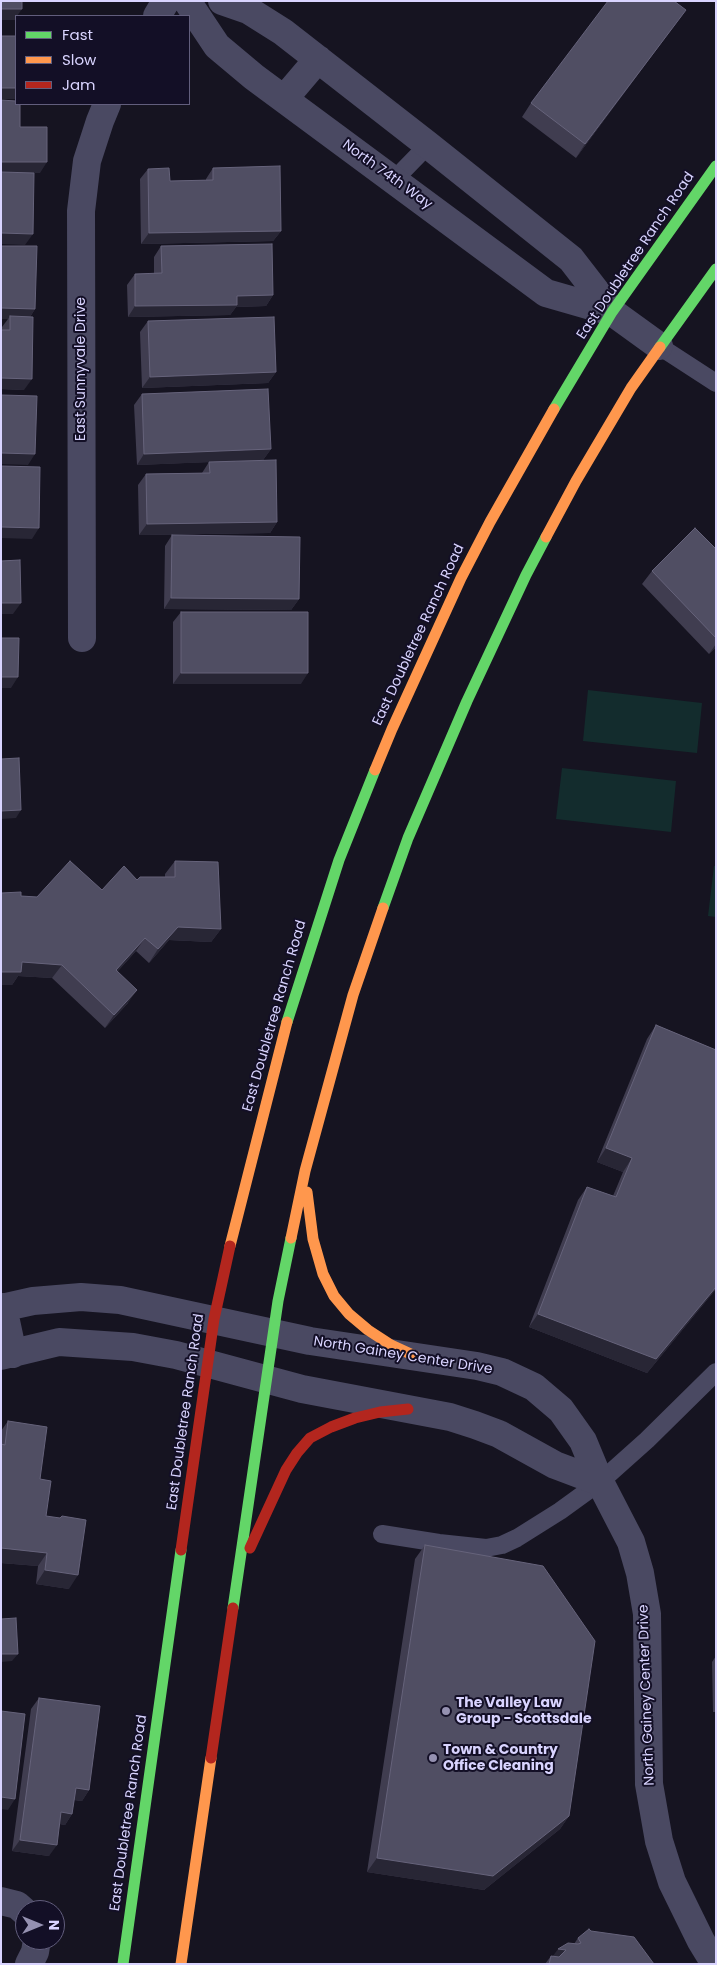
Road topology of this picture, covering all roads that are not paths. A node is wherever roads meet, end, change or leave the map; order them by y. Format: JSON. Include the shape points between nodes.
{"nodes":[{"id":1,"x":166,"y":1,"type":"edge"},
{"id":2,"x":187,"y":1,"type":"edge"},
{"id":3,"x":222,"y":1,"type":"edge"},
{"id":4,"x":158,"y":15,"type":"edge"},
{"id":5,"x":318,"y":59,"type":"junction"},
{"id":6,"x":284,"y":99,"type":"junction"},
{"id":7,"x":107,"y":105,"type":"edge"},
{"id":8,"x":428,"y":145,"type":"junction"},
{"id":9,"x":716,"y":166,"type":"edge"},
{"id":10,"x":394,"y":180,"type":"junction"},
{"id":11,"x":716,"y":270,"type":"edge"},
{"id":12,"x":612,"y":312,"type":"junction"},
{"id":13,"x":659,"y":346,"type":"junction"},
{"id":14,"x":716,"y":383,"type":"edge"},
{"id":15,"x":82,"y":638,"type":"dead end"},
{"id":16,"x":306,"y":1171,"type":"junction"},
{"id":17,"x":2,"y":1308,"type":"edge"},
{"id":18,"x":214,"y":1319,"type":"junction"},
{"id":19,"x":273,"y":1333,"type":"junction"},
{"id":20,"x":7,"y":1355,"type":"edge"},
{"id":21,"x":415,"y":1356,"type":"junction"},
{"id":22,"x":208,"y":1364,"type":"junction"},
{"id":23,"x":716,"y":1372,"type":"edge"},
{"id":24,"x":266,"y":1380,"type":"junction"},
{"id":25,"x":408,"y":1409,"type":"junction"},
{"id":26,"x":600,"y":1482,"type":"junction"},
{"id":27,"x":382,"y":1534,"type":"dead end"},
{"id":28,"x":237,"y":1577,"type":"junction"},
{"id":29,"x":1,"y":1901,"type":"edge"},
{"id":30,"x":15,"y":1905,"type":"edge"},
{"id":31,"x":35,"y":1950,"type":"edge"},
{"id":32,"x":29,"y":1964,"type":"edge"},
{"id":33,"x":123,"y":1964,"type":"edge"},
{"id":34,"x":181,"y":1964,"type":"edge"},
{"id":35,"x":716,"y":1964,"type":"edge"}],
"edges":[{"from":1,"to":4,"type":"street"},
{"from":2,"to":6,"type":"street","name":"North 74th Way","via":[[217,46]]},
{"from":3,"to":5,"type":"street","name":"North 74th Way","via":[[248,10]]},
{"from":5,"to":6,"type":"street"},
{"from":5,"to":8,"type":"street","name":"North 74th Way"},
{"from":6,"to":10,"type":"street","name":"North 74th Way"},
{"from":7,"to":15,"type":"street","name":"East Sunnyvale Drive","via":[[87,161],[81,211]]},
{"from":8,"to":10,"type":"lane"},
{"from":8,"to":12,"type":"street","name":"North 74th Way","via":[[571,259]]},
{"from":9,"to":12,"type":"main road","name":"East Doubletree Ranch Road"},
{"from":10,"to":12,"type":"street","name":"North 74th Way","via":[[546,293]]},
{"from":11,"to":13,"type":"main road"},
{"from":12,"to":13,"type":"street","name":"North 74th Way"},
{"from":12,"to":18,"type":"main road","name":"East Doubletree Ranch Road","via":[[549,417],[461,578],[367,788],[336,869],[285,1027]]},
{"from":13,"to":14,"type":"lane","name":"North 74th Way"},
{"from":13,"to":16,"type":"main road","via":[[548,530],[437,769],[371,940]]},
{"from":16,"to":19,"type":"main road"},
{"from":16,"to":21,"type":"main road","via":[[314,1239],[323,1274],[334,1296],[368,1330]]},
{"from":17,"to":18,"type":"street","name":"North Gainey Center Drive","via":[[33,1300],[81,1297],[120,1300]]},
{"from":17,"to":20,"type":"street"},
{"from":18,"to":19,"type":"street","name":"North Gainey Center Drive"},
{"from":18,"to":22,"type":"main road","name":"East Doubletree Ranch Road"},
{"from":19,"to":21,"type":"street","name":"North Gainey Center Drive"},
{"from":19,"to":24,"type":"main road"},
{"from":20,"to":22,"type":"street","via":[[59,1342],[133,1347]]},
{"from":21,"to":26,"type":"street","name":"North Gainey Center Drive","via":[[502,1372],[534,1387],[561,1410],[583,1442]]},
{"from":22,"to":24,"type":"street"},
{"from":22,"to":33,"type":"main road","name":"East Doubletree Ranch Road"},
{"from":23,"to":26,"type":"lane"},
{"from":24,"to":25,"type":"street"},
{"from":24,"to":28,"type":"main road"},
{"from":25,"to":26,"type":"street","via":[[475,1424],[500,1434],[555,1465]]},
{"from":25,"to":28,"type":"main road","via":[[355,1418],[310,1438],[286,1470]]},
{"from":26,"to":27,"type":"lane","via":[[533,1528],[502,1544],[486,1548]]},
{"from":26,"to":35,"type":"street","name":"North Gainey Center Drive","via":[[631,1542],[640,1573],[646,1614],[649,1784],[659,1841],[672,1882]]},
{"from":28,"to":34,"type":"main road"},
{"from":29,"to":30,"type":"street"},
{"from":31,"to":32,"type":"street"}]}
